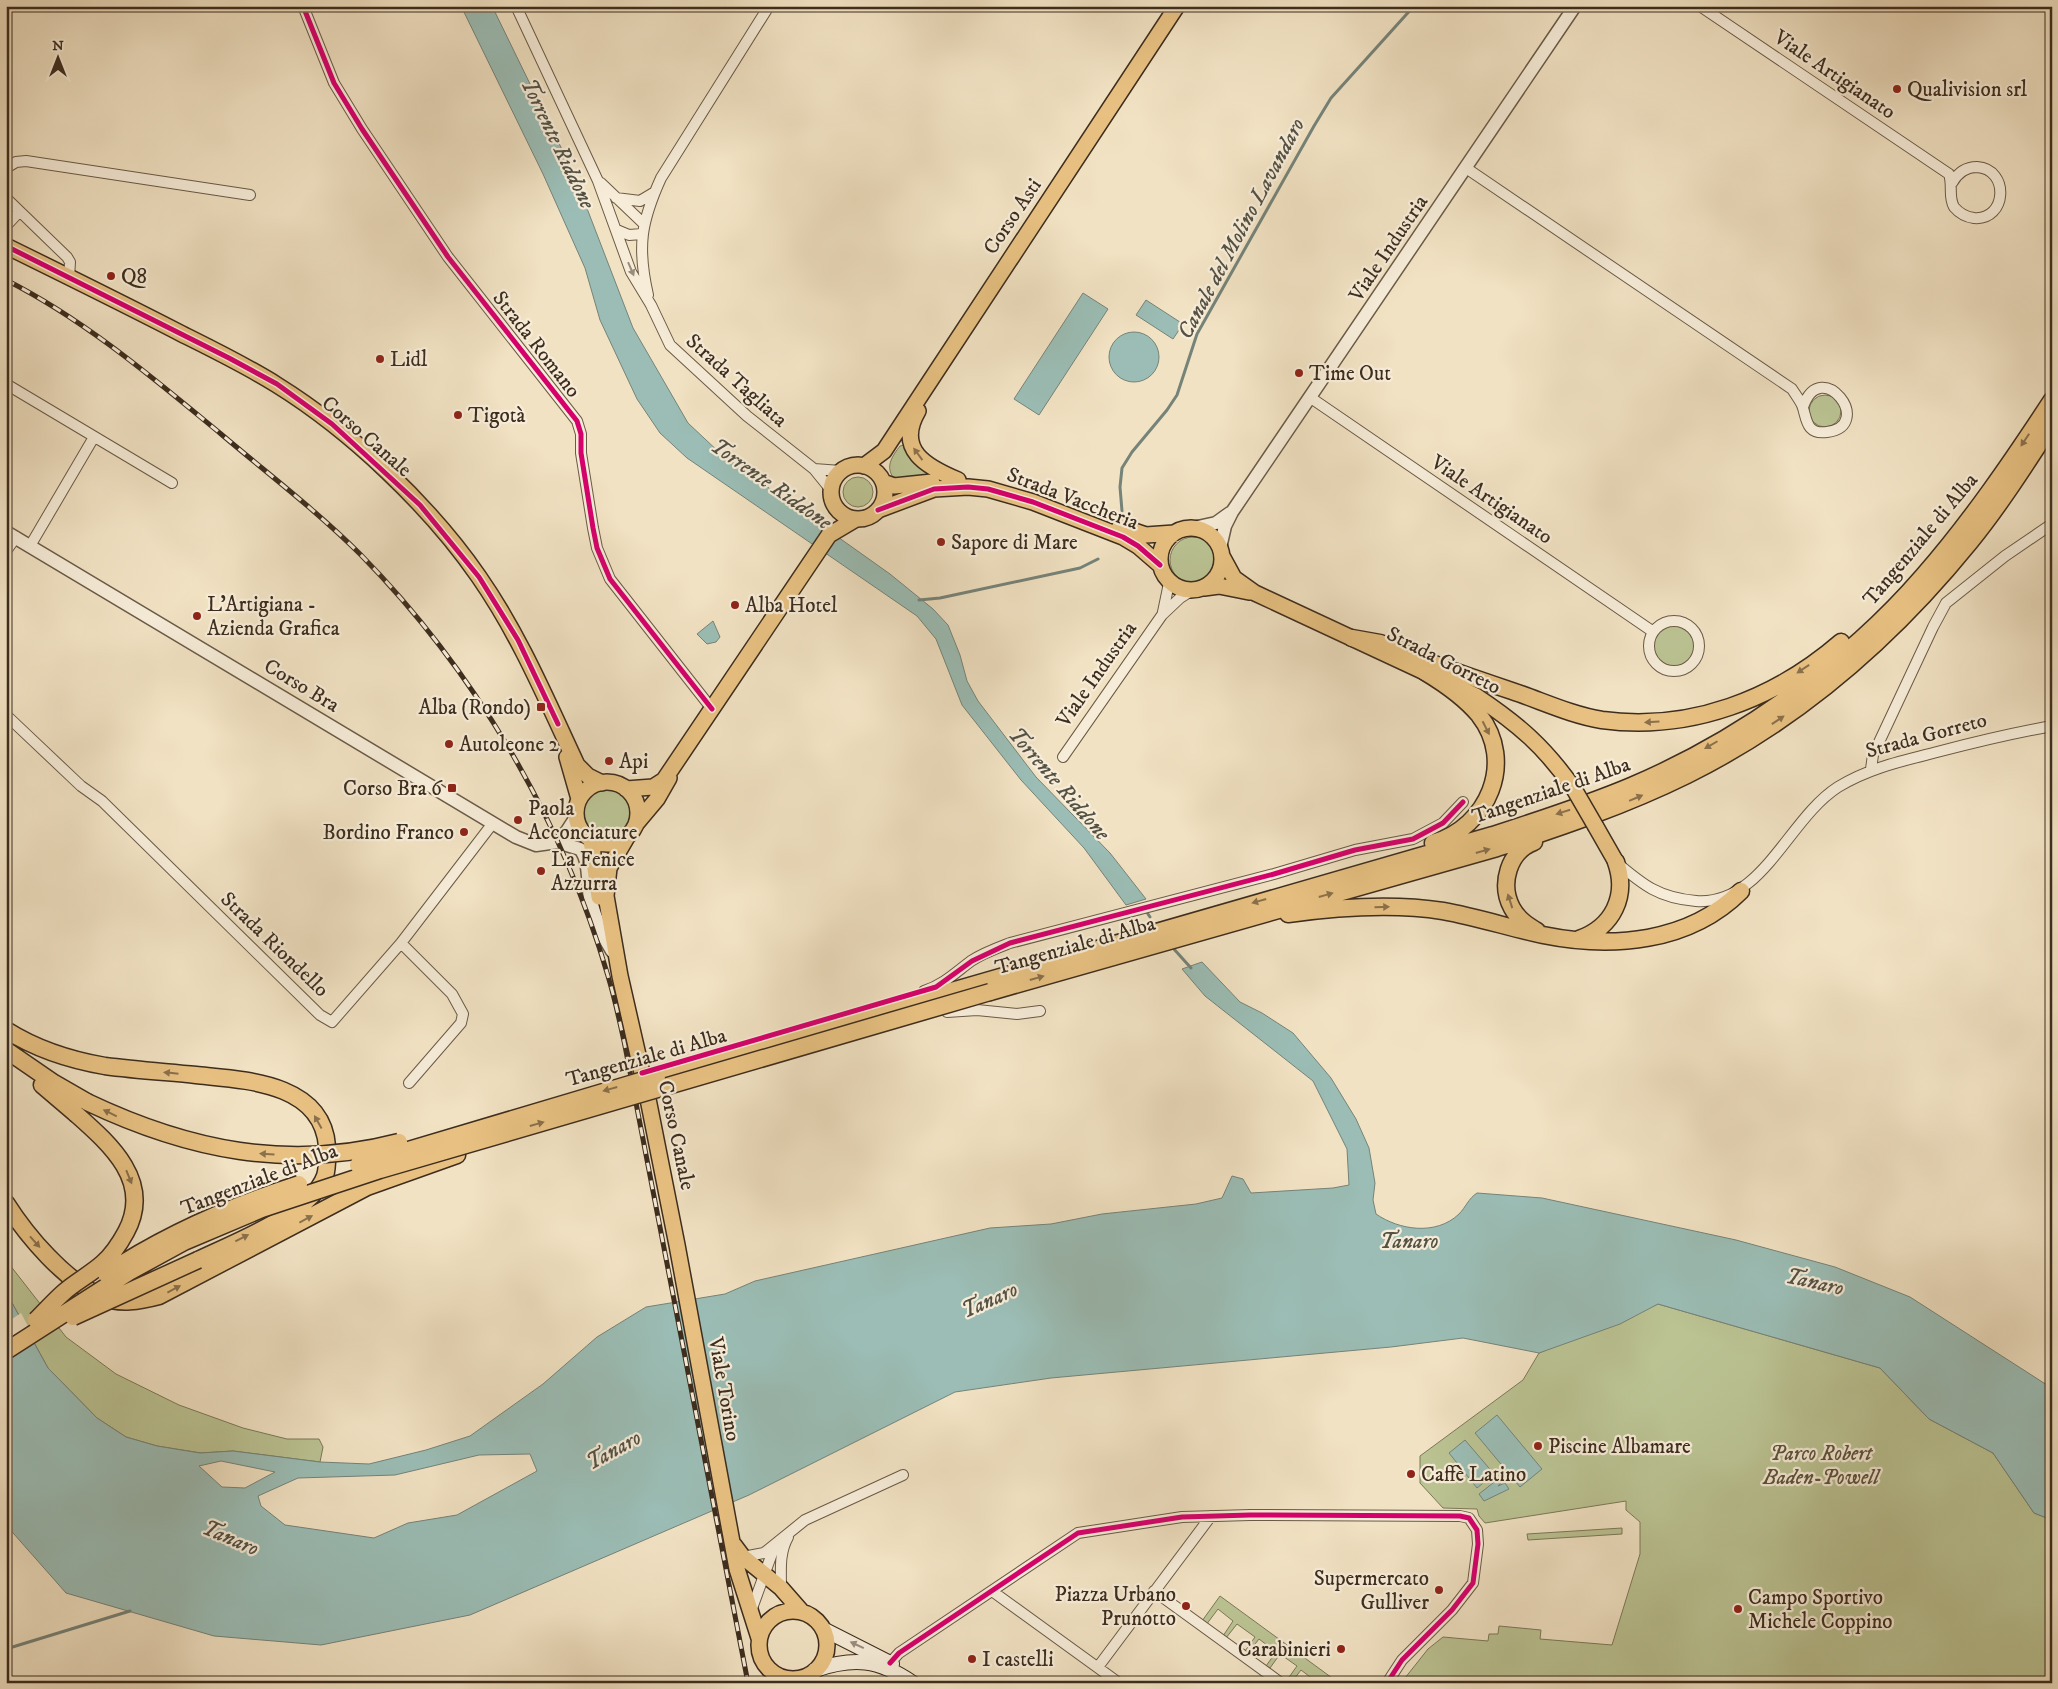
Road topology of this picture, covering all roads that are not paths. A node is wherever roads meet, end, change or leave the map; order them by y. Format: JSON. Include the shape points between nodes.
{"nodes":[{"id":1,"x":303,"y":6,"type":"edge"},
{"id":2,"x":516,"y":6,"type":"edge"},
{"id":3,"x":769,"y":6,"type":"edge"},
{"id":4,"x":1177,"y":6,"type":"edge"},
{"id":5,"x":1576,"y":6,"type":"edge"},
{"id":6,"x":1700,"y":6,"type":"edge"},
{"id":7,"x":6,"y":168,"type":"edge"},
{"id":8,"x":1466,"y":168,"type":"junction"},
{"id":9,"x":1950,"y":178,"type":"junction"},
{"id":10,"x":598,"y":181,"type":"junction"},
{"id":11,"x":655,"y":192,"type":"junction"},
{"id":12,"x":250,"y":195,"type":"dead end"},
{"id":13,"x":6,"y":198,"type":"edge"},
{"id":14,"x":615,"y":198,"type":"junction"},
{"id":15,"x":19,"y":212,"type":"junction"},
{"id":16,"x":6,"y":226,"type":"edge"},
{"id":17,"x":643,"y":229,"type":"junction"},
{"id":18,"x":617,"y":230,"type":"junction"},
{"id":19,"x":6,"y":246,"type":"edge"},
{"id":20,"x":1009,"y":258,"type":"junction"},
{"id":21,"x":69,"y":278,"type":"junction"},
{"id":22,"x":651,"y":306,"type":"junction"},
{"id":23,"x":6,"y":384,"type":"edge"},
{"id":24,"x":1792,"y":389,"type":"junction"},
{"id":25,"x":1815,"y":391,"type":"junction"},
{"id":26,"x":1311,"y":398,"type":"junction"},
{"id":27,"x":2052,"y":400,"type":"edge"},
{"id":28,"x":1803,"y":407,"type":"junction"},
{"id":29,"x":2052,"y":424,"type":"edge"},
{"id":30,"x":94,"y":437,"type":"junction"},
{"id":31,"x":884,"y":451,"type":"junction"},
{"id":32,"x":864,"y":466,"type":"junction"},
{"id":33,"x":814,"y":469,"type":"junction"},
{"id":34,"x":841,"y":471,"type":"junction"},
{"id":35,"x":882,"y":480,"type":"junction"},
{"id":36,"x":958,"y":480,"type":"junction"},
{"id":37,"x":172,"y":483,"type":"dead end"},
{"id":38,"x":832,"y":497,"type":"junction"},
{"id":39,"x":878,"y":510,"type":"junction"},
{"id":40,"x":1232,"y":512,"type":"junction"},
{"id":41,"x":856,"y":519,"type":"junction"},
{"id":42,"x":2052,"y":524,"type":"edge"},
{"id":43,"x":1194,"y":528,"type":"junction"},
{"id":44,"x":830,"y":532,"type":"junction"},
{"id":45,"x":1174,"y":533,"type":"junction"},
{"id":46,"x":11,"y":535,"type":"edge"},
{"id":47,"x":30,"y":546,"type":"junction"},
{"id":48,"x":1947,"y":548,"type":"junction"},
{"id":49,"x":6,"y":551,"type":"edge"},
{"id":50,"x":1221,"y":552,"type":"junction"},
{"id":51,"x":1160,"y":565,"type":"junction"},
{"id":52,"x":1169,"y":582,"type":"junction"},
{"id":53,"x":1197,"y":589,"type":"junction"},
{"id":54,"x":1255,"y":593,"type":"junction"},
{"id":55,"x":1162,"y":615,"type":"junction"},
{"id":56,"x":1652,"y":631,"type":"junction"},
{"id":57,"x":1352,"y":638,"type":"junction"},
{"id":58,"x":1425,"y":672,"type":"junction"},
{"id":59,"x":712,"y":709,"type":"junction"},
{"id":60,"x":6,"y":715,"type":"edge"},
{"id":61,"x":558,"y":724,"type":"junction"},
{"id":62,"x":2052,"y":726,"type":"edge"},
{"id":63,"x":686,"y":749,"type":"junction"},
{"id":64,"x":1063,"y":757,"type":"dead end"},
{"id":65,"x":1872,"y":769,"type":"junction"},
{"id":66,"x":602,"y":783,"type":"junction"},
{"id":67,"x":626,"y":789,"type":"junction"},
{"id":68,"x":579,"y":799,"type":"junction"},
{"id":69,"x":1464,"y":802,"type":"dead end"},
{"id":70,"x":576,"y":818,"type":"junction"},
{"id":71,"x":493,"y":823,"type":"junction"},
{"id":72,"x":1574,"y":823,"type":"junction"},
{"id":73,"x":631,"y":831,"type":"junction"},
{"id":74,"x":591,"y":840,"type":"junction"},
{"id":75,"x":557,"y":842,"type":"junction"},
{"id":76,"x":1616,"y":862,"type":"junction"},
{"id":77,"x":1306,"y":888,"type":"junction"},
{"id":78,"x":1740,"y":891,"type":"junction"},
{"id":79,"x":1212,"y":927,"type":"junction"},
{"id":80,"x":1543,"y":935,"type":"junction"},
{"id":81,"x":1578,"y":939,"type":"junction"},
{"id":82,"x":401,"y":943,"type":"junction"},
{"id":83,"x":612,"y":951,"type":"junction"},
{"id":84,"x":620,"y":976,"type":"junction"},
{"id":85,"x":988,"y":986,"type":"junction"},
{"id":86,"x":1040,"y":1011,"type":"dead end"},
{"id":87,"x":6,"y":1030,"type":"edge"},
{"id":88,"x":6,"y":1052,"type":"edge"},
{"id":89,"x":642,"y":1073,"type":"junction"},
{"id":90,"x":409,"y":1084,"type":"dead end"},
{"id":91,"x":648,"y":1099,"type":"junction"},
{"id":92,"x":81,"y":1108,"type":"junction"},
{"id":93,"x":488,"y":1132,"type":"junction"},
{"id":94,"x":6,"y":1202,"type":"edge"},
{"id":95,"x":677,"y":1244,"type":"joint"},
{"id":96,"x":36,"y":1320,"type":"junction"},
{"id":97,"x":10,"y":1344,"type":"edge"},
{"id":98,"x":903,"y":1475,"type":"dead end"},
{"id":99,"x":1211,"y":1516,"type":"junction"},
{"id":100,"x":794,"y":1528,"type":"junction"},
{"id":101,"x":732,"y":1542,"type":"junction"},
{"id":102,"x":774,"y":1547,"type":"junction"},
{"id":103,"x":743,"y":1557,"type":"junction"},
{"id":104,"x":764,"y":1572,"type":"junction"},
{"id":105,"x":781,"y":1588,"type":"junction"},
{"id":106,"x":992,"y":1591,"type":"junction"},
{"id":107,"x":1154,"y":1591,"type":"junction"},
{"id":108,"x":751,"y":1611,"type":"junction"},
{"id":109,"x":802,"y":1612,"type":"junction"},
{"id":110,"x":823,"y":1629,"type":"junction"},
{"id":111,"x":759,"y":1638,"type":"junction"},
{"id":112,"x":764,"y":1663,"type":"junction"},
{"id":113,"x":890,"y":1663,"type":"junction"},
{"id":114,"x":1098,"y":1667,"type":"junction"},
{"id":115,"x":806,"y":1677,"type":"edge"},
{"id":116,"x":911,"y":1681,"type":"edge"},
{"id":117,"x":769,"y":1683,"type":"edge"},
{"id":118,"x":1119,"y":1683,"type":"edge"},
{"id":119,"x":1281,"y":1683,"type":"edge"},
{"id":120,"x":1387,"y":1683,"type":"edge"}],
"edges":[{"from":1,"to":59,"type":"street","name":"Strada Romano","via":[[334,83],[362,129],[448,257],[577,422],[593,528],[610,579]]},
{"from":2,"to":10,"type":"street","name":"Strada Tagliata"},
{"from":3,"to":11,"type":"street","name":"Strada Tagliata","via":[[684,139]]},
{"from":4,"to":20,"type":"main road","name":"Corso Asti"},
{"from":5,"to":8,"type":"street","name":"Viale Industria"},
{"from":6,"to":9,"type":"street","name":"Viale Artigianato"},
{"from":7,"to":12,"type":"street","via":[[26,161]]},
{"from":8,"to":24,"type":"street"},
{"from":8,"to":26,"type":"street","name":"Viale Industria"},
{"from":9,"to":9,"type":"street","via":[[1951,200],[1961,214],[1977,218],[1993,212],[2001,197],[2001,188],[1993,174],[1977,167]]},
{"from":10,"to":14,"type":"street","name":"Strada Tagliata"},
{"from":10,"to":18,"type":"street","name":"Strada Tagliata"},
{"from":11,"to":14,"type":"street","via":[[640,201]]},
{"from":11,"to":17,"type":"street","name":"Strada Tagliata"},
{"from":13,"to":15,"type":"street"},
{"from":14,"to":17,"type":"street","name":"Strada Tagliata"},
{"from":15,"to":16,"type":"street"},
{"from":15,"to":21,"type":"street","via":[[67,257],[70,262]]},
{"from":17,"to":18,"type":"street","via":[[629,234]]},
{"from":17,"to":22,"type":"street","name":"Strada Tagliata","via":[[641,266]]},
{"from":18,"to":22,"type":"street","name":"Strada Tagliata","one_way":true,"via":[[631,272]]},
{"from":19,"to":21,"type":"main road","name":"Corso Canale"},
{"from":20,"to":31,"type":"main road","name":"Corso Asti"},
{"from":36,"to":20,"type":"main road","one_way":true,"via":[[934,469],[920,458],[914,449],[910,431],[922,404],[1002,285]]},
{"from":21,"to":61,"type":"main road","name":"Corso Canale","via":[[277,384],[332,424],[376,462],[420,505],[479,577],[518,640]]},
{"from":22,"to":33,"type":"street","name":"Strada Tagliata","via":[[670,345],[747,416]]},
{"from":23,"to":30,"type":"street"},
{"from":24,"to":25,"type":"street"},
{"from":24,"to":28,"type":"street"},
{"from":25,"to":28,"type":"street","via":[[1805,400]]},
{"from":25,"to":28,"type":"street","via":[[1830,390],[1842,397],[1846,410],[1842,424],[1830,432],[1816,431],[1805,421]]},
{"from":26,"to":40,"type":"street","name":"Viale Industria"},
{"from":26,"to":56,"type":"street","name":"Viale Artigianato"},
{"from":27,"to":48,"type":"highway","name":"Tangenziale di Alba","one_way":true,"via":[[1988,495]]},
{"from":72,"to":29,"type":"highway","name":"Tangenziale di Alba","one_way":true,"via":[[1687,775],[1760,732],[1830,683],[1893,628],[1940,578],[1998,505]]},
{"from":30,"to":37,"type":"street"},
{"from":30,"to":47,"type":"street"},
{"from":31,"to":32,"type":"main road"},
{"from":31,"to":35,"type":"main road"},
{"from":32,"to":34,"type":"main road","via":[[856,465]]},
{"from":32,"to":35,"type":"main road"},
{"from":33,"to":34,"type":"street"},
{"from":33,"to":38,"type":"street","name":"Strada Tagliata"},
{"from":34,"to":38,"type":"main road","via":[[836,476]]},
{"from":35,"to":36,"type":"main road","name":"Strada Vaccheria","via":[[894,486]]},
{"from":35,"to":39,"type":"main road","via":[[884,497]]},
{"from":36,"to":45,"type":"main road","name":"Strada Vaccheria","via":[[988,482],[1030,492],[1136,533],[1158,536]]},
{"from":38,"to":41,"type":"main road","via":[[842,515]]},
{"from":38,"to":44,"type":"main road"},
{"from":39,"to":41,"type":"main road"},
{"from":39,"to":51,"type":"main road","name":"Strada Vaccheria","via":[[934,489],[988,489],[1033,502],[1123,538]]},
{"from":40,"to":43,"type":"street","name":"Viale Industria","via":[[1216,523]]},
{"from":40,"to":50,"type":"street","name":"Viale Industria","via":[[1225,526]]},
{"from":41,"to":44,"type":"main road"},
{"from":42,"to":65,"type":"street","via":[[2004,556],[1946,603],[1873,755]]},
{"from":43,"to":45,"type":"main road"},
{"from":43,"to":50,"type":"main road","via":[[1210,534]]},
{"from":44,"to":59,"type":"main road"},
{"from":45,"to":51,"type":"main road","via":[[1162,547]]},
{"from":46,"to":47,"type":"street","name":"Corso Bra"},
{"from":46,"to":49,"type":"street"},
{"from":47,"to":71,"type":"street","name":"Corso Bra"},
{"from":48,"to":57,"type":"highway","one_way":true,"via":[[1834,648],[1788,679],[1729,708],[1687,720],[1646,723],[1602,720],[1558,708],[1380,643]]},
{"from":48,"to":77,"type":"highway","name":"Tangenziale di Alba","one_way":true,"via":[[1880,621],[1824,670],[1755,719],[1681,762],[1570,810]]},
{"from":50,"to":53,"type":"main road","via":[[1218,575]]},
{"from":50,"to":54,"type":"main road","name":"Strada Gorreto","via":[[1234,578]]},
{"from":51,"to":52,"type":"main road"},
{"from":52,"to":53,"type":"main road","via":[[1176,587]]},
{"from":52,"to":55,"type":"street","name":"Viale Industria"},
{"from":53,"to":54,"type":"main road","name":"Strada Gorreto","via":[[1219,586]]},
{"from":53,"to":55,"type":"street","name":"Viale Industria","via":[[1180,598]]},
{"from":54,"to":57,"type":"main road","name":"Strada Gorreto"},
{"from":55,"to":64,"type":"street","name":"Viale Industria"},
{"from":56,"to":56,"type":"street","via":[[1650,656],[1661,668],[1677,671],[1692,663],[1699,648],[1696,632],[1690,626],[1674,620],[1658,625]]},
{"from":57,"to":58,"type":"main road","name":"Strada Gorreto"},
{"from":58,"to":76,"type":"main road","name":"Strada Gorreto","bridge":true,"via":[[1476,696],[1542,746],[1574,789]]},
{"from":58,"to":77,"type":"highway","one_way":true,"via":[[1466,701],[1488,731],[1497,768],[1488,799],[1462,828],[1441,840],[1385,857]]},
{"from":59,"to":63,"type":"main road"},
{"from":60,"to":82,"type":"street","name":"Strada Riondello","via":[[80,786],[102,801],[320,1015],[332,1022]]},
{"from":61,"to":66,"type":"main road","name":"Corso Canale","via":[[577,765]]},
{"from":61,"to":68,"type":"main road","name":"Corso Canale"},
{"from":62,"to":65,"type":"street","name":"Strada Gorreto"},
{"from":63,"to":67,"type":"main road","via":[[664,780],[653,787]]},
{"from":63,"to":73,"type":"main road","via":[[657,799]]},
{"from":65,"to":78,"type":"street","name":"Strada Gorreto","via":[[1837,788],[1810,809],[1760,872]]},
{"from":66,"to":67,"type":"main road"},
{"from":66,"to":68,"type":"main road","via":[[588,788]]},
{"from":67,"to":73,"type":"main road","via":[[637,806]]},
{"from":68,"to":70,"type":"main road"},
{"from":69,"to":89,"type":"street","via":[[1443,824],[1413,839],[1355,850],[991,950],[936,987]]},
{"from":70,"to":74,"type":"main road","via":[[581,831]]},
{"from":70,"to":75,"type":"street"},
{"from":71,"to":75,"type":"street","name":"Corso Bra","via":[[536,845]]},
{"from":71,"to":82,"type":"street","name":"Strada Riondello"},
{"from":79,"to":72,"type":"highway","name":"Tangenziale di Alba","one_way":true},
{"from":80,"to":72,"type":"highway","one_way":true,"via":[[1524,923],[1510,906],[1510,865],[1516,853],[1525,846]]},
{"from":73,"to":74,"type":"main road","via":[[614,844]]},
{"from":73,"to":84,"type":"main road","name":"Corso Canale","via":[[609,868],[606,880]]},
{"from":74,"to":83,"type":"main road","name":"Corso Canale","via":[[599,898]]},
{"from":75,"to":83,"type":"street","name":"Corso Bra","via":[[575,846],[584,854],[594,914]]},
{"from":76,"to":78,"type":"street","name":"Strada Gorreto","via":[[1652,890],[1675,899],[1718,899]]},
{"from":76,"to":81,"type":"highway","via":[[1620,892],[1613,914],[1598,930]]},
{"from":77,"to":85,"type":"highway","name":"Tangenziale di Alba","one_way":true},
{"from":78,"to":81,"type":"highway","via":[[1724,908],[1689,927],[1653,938],[1626,942]]},
{"from":79,"to":80,"type":"highway","one_way":true,"via":[[1332,909],[1396,907],[1444,912]]},
{"from":85,"to":79,"type":"highway","name":"Tangenziale di Alba","one_way":true},
{"from":80,"to":81,"type":"highway"},
{"from":82,"to":90,"type":"street","via":[[452,994],[463,1014],[460,1023]]},
{"from":83,"to":84,"type":"main road","name":"Corso Canale"},
{"from":84,"to":89,"type":"main road","name":"Corso Canale"},
{"from":85,"to":93,"type":"highway","name":"Tangenziale di Alba","bridge":true},
{"from":86,"to":91,"type":"street","via":[[1017,1014],[957,1010],[941,1013]]},
{"from":97,"to":87,"type":"highway","one_way":true,"bridge":true,"via":[[198,1260],[298,1210],[325,1176],[327,1143],[311,1109],[290,1093],[262,1082],[76,1060]]},
{"from":88,"to":92,"type":"highway","via":[[54,1083]]},
{"from":89,"to":91,"type":"main road","name":"Corso Canale"},
{"from":91,"to":95,"type":"main road","name":"Corso Canale"},
{"from":93,"to":92,"type":"highway","one_way":true,"bridge":true,"via":[[464,1125],[346,1152],[313,1155],[263,1153],[228,1150],[174,1138]]},
{"from":92,"to":96,"type":"highway","one_way":true,"bridge":true,"via":[[124,1165],[134,1193],[134,1208],[119,1244],[103,1263],[64,1292]]},
{"from":94,"to":93,"type":"highway","one_way":true,"via":[[30,1236],[66,1272],[102,1297],[124,1302],[139,1301],[159,1296],[367,1187],[472,1150]]},
{"from":93,"to":96,"type":"highway","name":"Tangenziale di Alba","bridge":true,"via":[[360,1164],[218,1213],[125,1261]]},
{"from":93,"to":97,"type":"highway","name":"Tangenziale di Alba","bridge":true,"via":[[224,1224],[129,1272]]},
{"from":95,"to":101,"type":"main road","name":"Viale Torino"},
{"from":96,"to":97,"type":"highway","name":"Tangenziale di Alba"},
{"from":98,"to":100,"type":"street"},
{"from":99,"to":106,"type":"street","via":[[1078,1532]]},
{"from":99,"to":107,"type":"street"},
{"from":99,"to":120,"type":"street","via":[[1385,1514],[1469,1518],[1476,1530],[1478,1544],[1473,1583],[1402,1660]]},
{"from":100,"to":102,"type":"street"},
{"from":100,"to":105,"type":"street","via":[[782,1549]]},
{"from":101,"to":103,"type":"main road","name":"Viale Torino"},
{"from":101,"to":108,"type":"main road","name":"Viale Torino"},
{"from":102,"to":103,"type":"street","via":[[764,1553]]},
{"from":102,"to":104,"type":"street"},
{"from":103,"to":104,"type":"main road","name":"Viale Torino"},
{"from":104,"to":105,"type":"main road","name":"Viale Torino"},
{"from":104,"to":108,"type":"street"},
{"from":105,"to":109,"type":"main road","name":"Viale Torino"},
{"from":106,"to":113,"type":"street","via":[[899,1653]]},
{"from":106,"to":114,"type":"street"},
{"from":107,"to":114,"type":"street"},
{"from":107,"to":119,"type":"street"},
{"from":108,"to":111,"type":"main road","name":"Viale Torino"},
{"from":109,"to":110,"type":"main road","via":[[811,1616]]},
{"from":109,"to":111,"type":"main road","via":[[785,1611],[774,1616],[762,1629]]},
{"from":113,"to":110,"type":"main road","one_way":true},
{"from":110,"to":115,"type":"main road","via":[[827,1648],[823,1660]]},
{"from":111,"to":112,"type":"main road","via":[[760,1656]]},
{"from":112,"to":115,"type":"main road","via":[[780,1676],[792,1679]]},
{"from":112,"to":117,"type":"main road"},
{"from":113,"to":116,"type":"main road"},
{"from":114,"to":118,"type":"street"},
{"from":115,"to":116,"type":"main road","via":[[839,1662],[851,1661],[882,1667]]}]}
